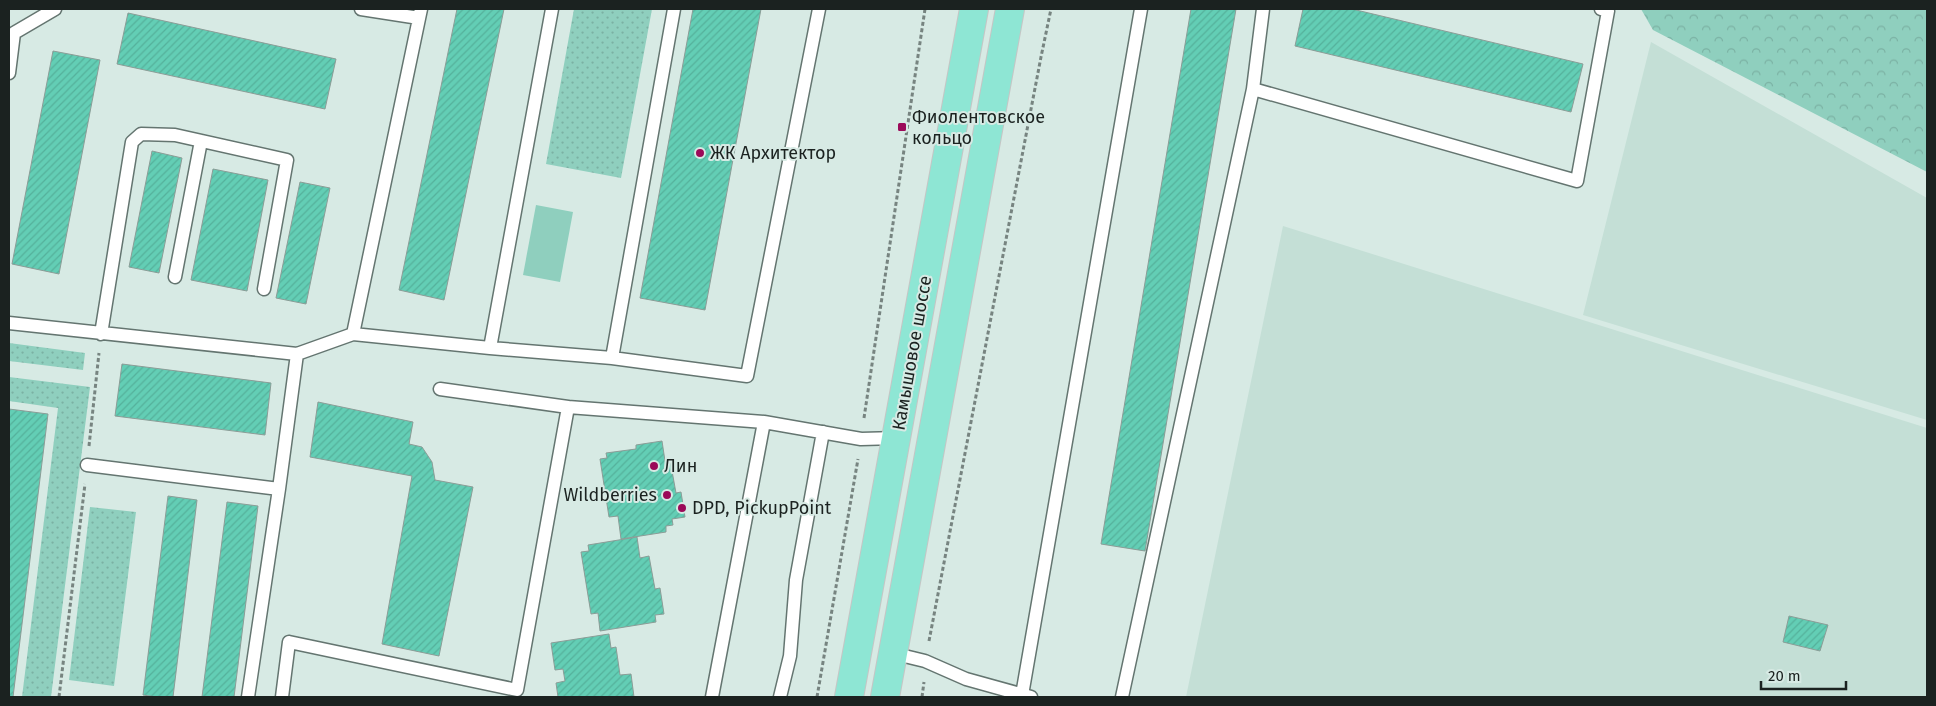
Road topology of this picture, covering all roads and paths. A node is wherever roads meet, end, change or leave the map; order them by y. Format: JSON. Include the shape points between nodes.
{"nodes":[{"id":1,"x":55,"y":9,"type":"edge"},
{"id":2,"x":361,"y":9,"type":"edge"},
{"id":3,"x":552,"y":9,"type":"edge"},
{"id":4,"x":674,"y":9,"type":"edge"},
{"id":5,"x":819,"y":9,"type":"edge"},
{"id":6,"x":925,"y":9,"type":"edge"},
{"id":7,"x":974,"y":9,"type":"edge"},
{"id":8,"x":1010,"y":9,"type":"edge"},
{"id":9,"x":1052,"y":9,"type":"edge"},
{"id":10,"x":1140,"y":9,"type":"edge"},
{"id":11,"x":1263,"y":9,"type":"edge"},
{"id":12,"x":1601,"y":9,"type":"edge"},
{"id":13,"x":420,"y":14,"type":"edge"},
{"id":14,"x":9,"y":73,"type":"edge"},
{"id":15,"x":1253,"y":89,"type":"junction"},
{"id":16,"x":202,"y":142,"type":"junction"},
{"id":17,"x":175,"y":277,"type":"dead end"},
{"id":18,"x":264,"y":289,"type":"dead end"},
{"id":19,"x":9,"y":324,"type":"edge"},
{"id":20,"x":101,"y":334,"type":"junction"},
{"id":21,"x":353,"y":334,"type":"junction"},
{"id":22,"x":490,"y":348,"type":"junction"},
{"id":23,"x":297,"y":354,"type":"junction"},
{"id":24,"x":612,"y":358,"type":"junction"},
{"id":25,"x":440,"y":388,"type":"dead end"},
{"id":26,"x":568,"y":407,"type":"junction"},
{"id":27,"x":764,"y":422,"type":"junction"},
{"id":28,"x":823,"y":432,"type":"junction"},
{"id":29,"x":861,"y":438,"type":"junction"},
{"id":30,"x":897,"y":438,"type":"junction"},
{"id":31,"x":87,"y":465,"type":"junction"},
{"id":32,"x":279,"y":489,"type":"junction"},
{"id":33,"x":892,"y":653,"type":"junction"},
{"id":34,"x":925,"y":661,"type":"junction"},
{"id":35,"x":1026,"y":696,"type":"edge"},
{"id":36,"x":59,"y":697,"type":"edge"},
{"id":37,"x":248,"y":697,"type":"edge"},
{"id":38,"x":282,"y":697,"type":"edge"},
{"id":39,"x":712,"y":697,"type":"edge"},
{"id":40,"x":780,"y":697,"type":"edge"},
{"id":41,"x":817,"y":697,"type":"edge"},
{"id":42,"x":849,"y":697,"type":"edge"},
{"id":43,"x":885,"y":697,"type":"edge"},
{"id":44,"x":1122,"y":697,"type":"edge"}],
"edges":[{"from":1,"to":14,"type":"lane","via":[[14,33]]},
{"from":2,"to":13,"type":"lane"},
{"from":3,"to":22,"type":"lane"},
{"from":4,"to":24,"type":"lane"},
{"from":5,"to":24,"type":"lane","via":[[747,376]]},
{"from":6,"to":29,"type":"path"},
{"from":7,"to":30,"type":"main road","name":"Камышовое шоссе"},
{"from":8,"to":33,"type":"main road","name":"Камышовое шоссе"},
{"from":9,"to":34,"type":"path"},
{"from":10,"to":35,"type":"lane"},
{"from":11,"to":15,"type":"lane"},
{"from":12,"to":15,"type":"lane","via":[[1608,11],[1577,181]]},
{"from":13,"to":21,"type":"lane"},
{"from":15,"to":44,"type":"lane"},
{"from":16,"to":17,"type":"lane"},
{"from":16,"to":18,"type":"lane","via":[[287,160]]},
{"from":16,"to":20,"type":"lane","via":[[141,134],[132,142]]},
{"from":19,"to":20,"type":"lane"},
{"from":20,"to":23,"type":"lane"},
{"from":20,"to":31,"type":"path"},
{"from":21,"to":22,"type":"lane"},
{"from":21,"to":23,"type":"lane"},
{"from":22,"to":24,"type":"lane"},
{"from":23,"to":32,"type":"lane"},
{"from":25,"to":26,"type":"lane"},
{"from":26,"to":27,"type":"lane"},
{"from":26,"to":38,"type":"lane","via":[[517,690],[289,642]]},
{"from":27,"to":28,"type":"lane"},
{"from":27,"to":39,"type":"lane"},
{"from":28,"to":29,"type":"lane"},
{"from":28,"to":40,"type":"lane","via":[[796,580],[790,656]]},
{"from":29,"to":30,"type":"lane"},
{"from":29,"to":41,"type":"path"},
{"from":30,"to":42,"type":"main road","name":"Камышовое шоссе"},
{"from":31,"to":32,"type":"lane"},
{"from":31,"to":36,"type":"path"},
{"from":32,"to":37,"type":"lane"},
{"from":33,"to":34,"type":"lane"},
{"from":33,"to":43,"type":"main road","name":"Камышовое шоссе"},
{"from":34,"to":35,"type":"lane","via":[[966,679]]}]}
